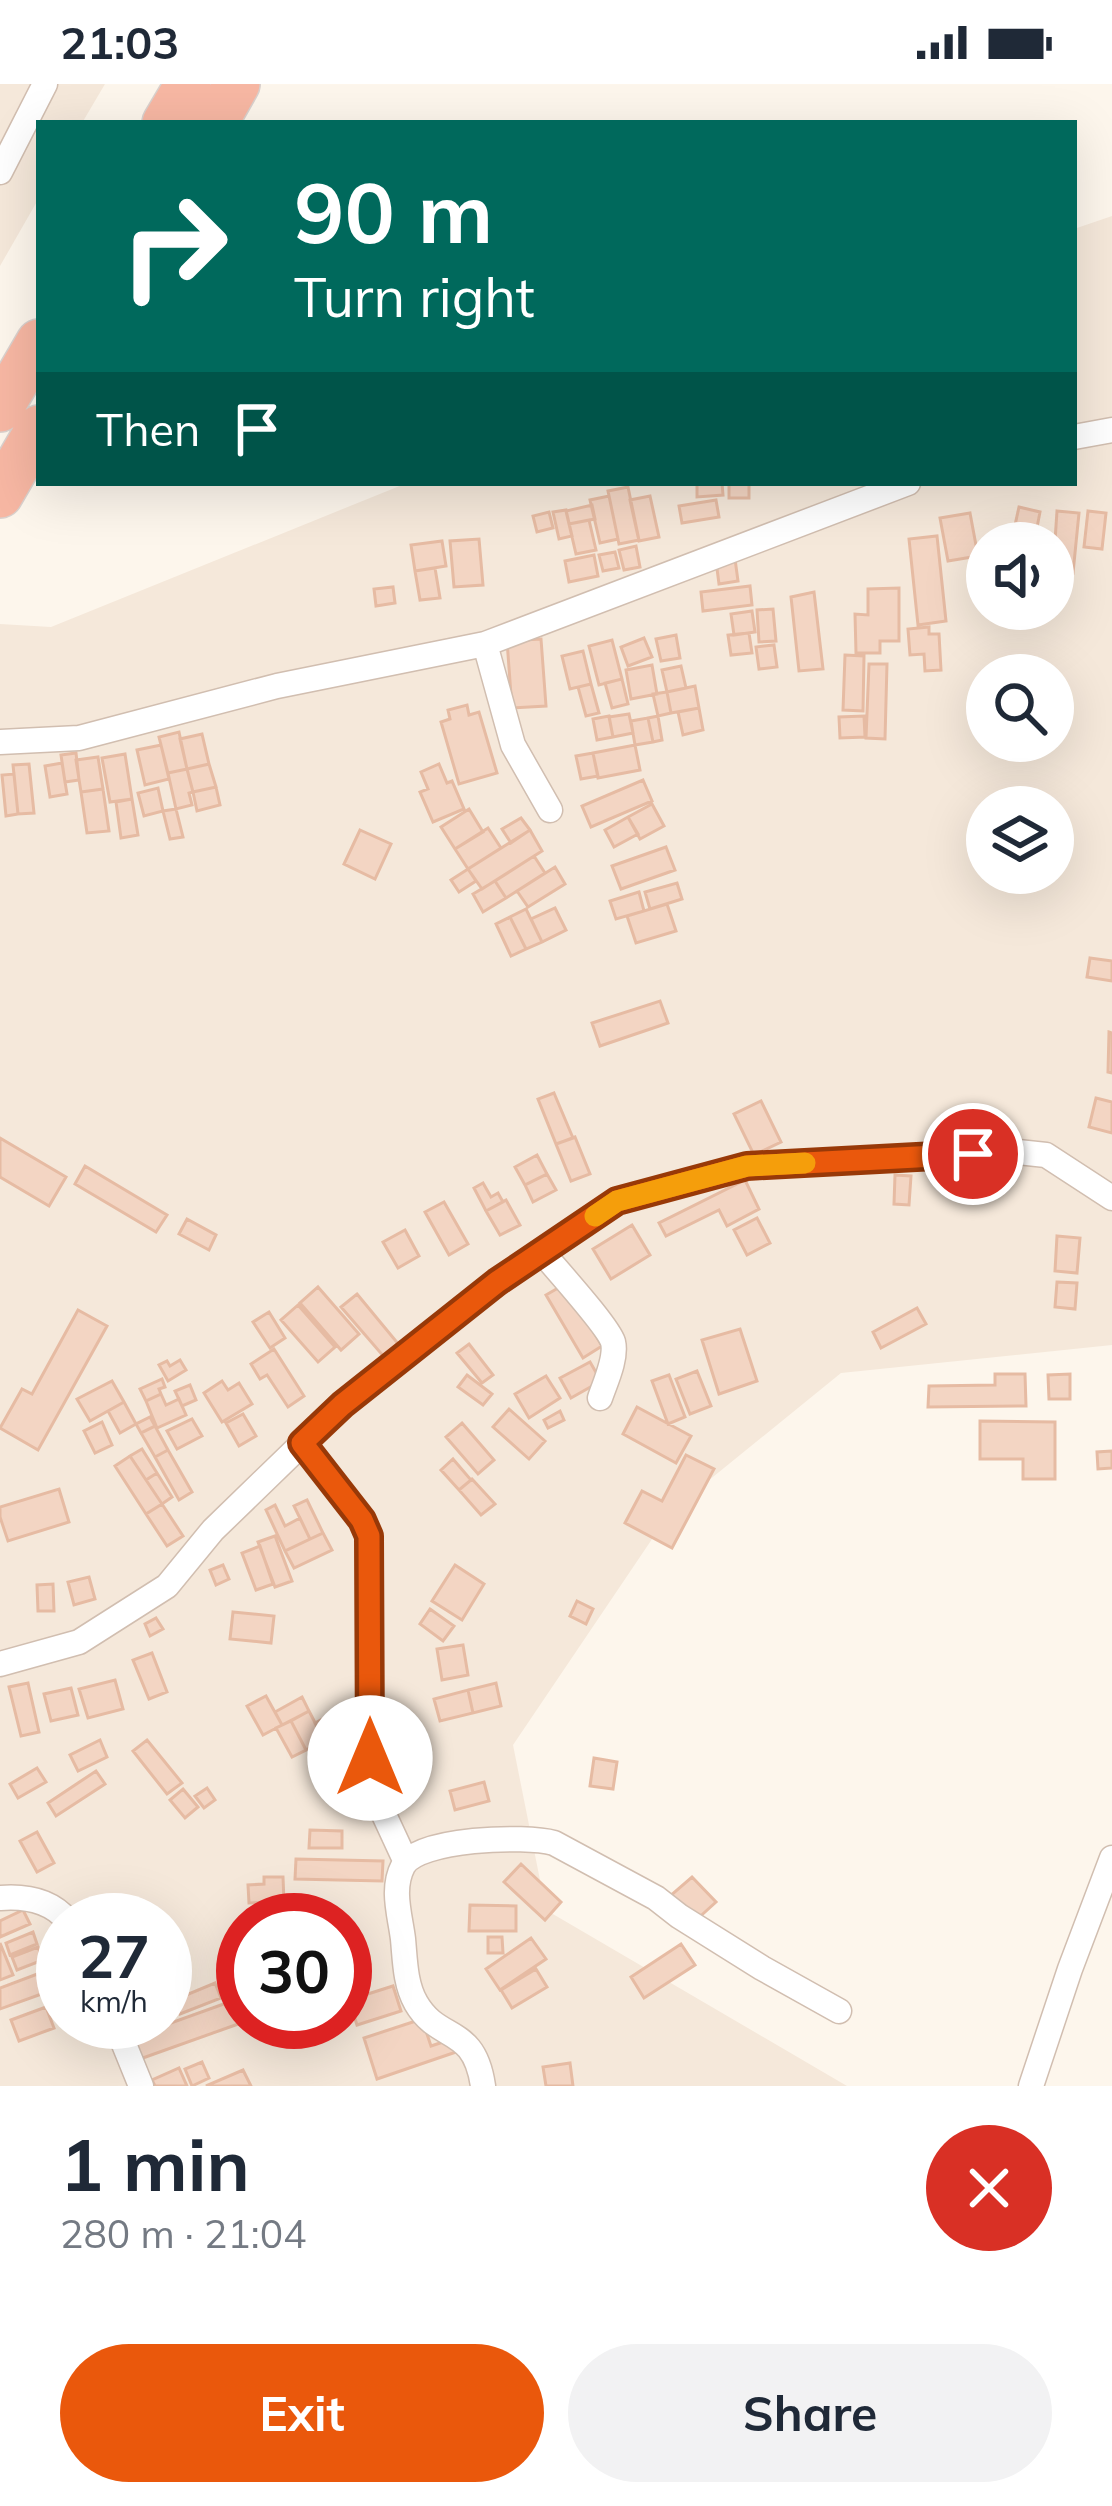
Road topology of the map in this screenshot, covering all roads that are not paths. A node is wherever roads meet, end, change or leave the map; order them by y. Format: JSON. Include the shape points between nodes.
{"nodes":[{"id":1,"x":45,"y":84,"type":"edge"},
{"id":2,"x":188,"y":84,"type":"edge"},
{"id":3,"x":237,"y":84,"type":"edge"},
{"id":4,"x":168,"y":120,"type":"edge"},
{"id":5,"x":217,"y":120,"type":"edge"},
{"id":6,"x":11,"y":125,"type":"edge"},
{"id":7,"x":0,"y":172,"type":"edge"},
{"id":8,"x":36,"y":347,"type":"edge"},
{"id":9,"x":3,"y":398,"type":"edge"},
{"id":10,"x":1112,"y":430,"type":"edge"},
{"id":11,"x":36,"y":433,"type":"edge"},
{"id":12,"x":1077,"y":436,"type":"edge"},
{"id":13,"x":900,"y":486,"type":"edge"},
{"id":14,"x":0,"y":495,"type":"edge"},
{"id":15,"x":485,"y":644,"type":"junction"},
{"id":16,"x":0,"y":742,"type":"edge"},
{"id":17,"x":550,"y":810,"type":"dead end"},
{"id":18,"x":1112,"y":1198,"type":"edge"},
{"id":19,"x":542,"y":1252,"type":"junction"},
{"id":20,"x":600,"y":1398,"type":"dead end"},
{"id":21,"x":302,"y":1443,"type":"junction"},
{"id":22,"x":0,"y":1664,"type":"edge"},
{"id":23,"x":1112,"y":1858,"type":"edge"},
{"id":24,"x":406,"y":1860,"type":"junction"},
{"id":25,"x":0,"y":1898,"type":"edge"},
{"id":26,"x":36,"y":1902,"type":"edge"},
{"id":27,"x":839,"y":2011,"type":"dead end"},
{"id":28,"x":126,"y":2049,"type":"edge"},
{"id":29,"x":141,"y":2086,"type":"edge"},
{"id":30,"x":483,"y":2086,"type":"edge"},
{"id":31,"x":1031,"y":2086,"type":"edge"}],
"edges":[{"from":1,"to":6,"type":"street"},
{"from":2,"to":4,"type":"highway"},
{"from":3,"to":5,"type":"highway"},
{"from":6,"to":7,"type":"street"},
{"from":8,"to":9,"type":"highway"},
{"from":10,"to":12,"type":"street"},
{"from":11,"to":14,"type":"highway"},
{"from":13,"to":15,"type":"street"},
{"from":15,"to":16,"type":"street","via":[[79,738]]},
{"from":15,"to":17,"type":"street","via":[[513,745]]},
{"from":18,"to":19,"type":"street","via":[[1046,1155],[1018,1152],[747,1166],[617,1201]]},
{"from":19,"to":20,"type":"street","via":[[613,1342]]},
{"from":19,"to":21,"type":"street"},
{"from":21,"to":22,"type":"street","via":[[167,1586],[80,1642]]},
{"from":21,"to":24,"type":"street","via":[[369,1536],[370,1758],[380,1806]]},
{"from":23,"to":31,"type":"street"},
{"from":24,"to":27,"type":"street","via":[[433,1847],[554,1844]]},
{"from":24,"to":30,"type":"street","via":[[396,1890],[409,1987],[427,2017],[475,2053]]},
{"from":25,"to":26,"type":"street"},
{"from":28,"to":29,"type":"street"}]}
